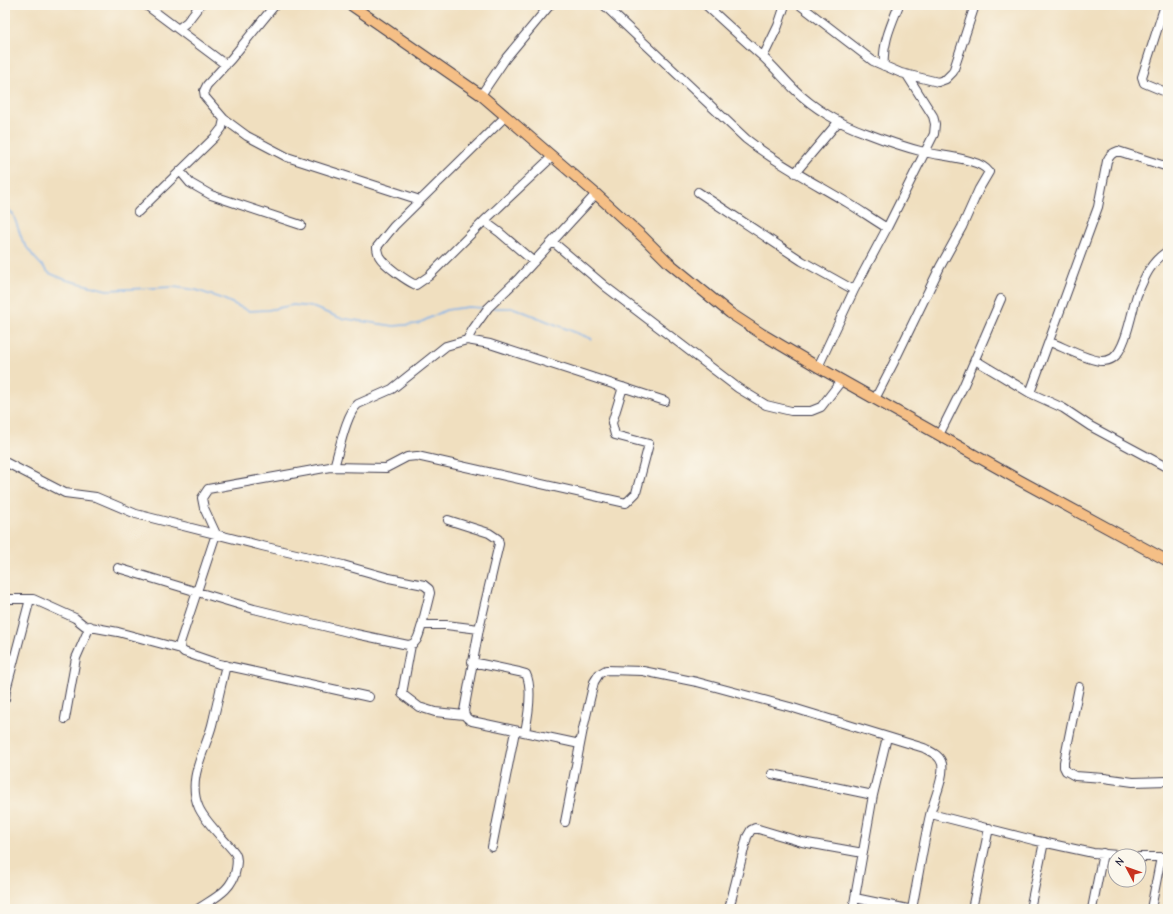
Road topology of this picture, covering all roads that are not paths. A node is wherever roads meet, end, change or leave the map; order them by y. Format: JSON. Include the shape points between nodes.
{"nodes":[{"id":1,"x":146,"y":5,"type":"edge"},
{"id":2,"x":200,"y":5,"type":"edge"},
{"id":3,"x":275,"y":5,"type":"edge"},
{"id":4,"x":351,"y":5,"type":"edge"},
{"id":5,"x":550,"y":5,"type":"edge"},
{"id":6,"x":604,"y":5,"type":"edge"},
{"id":7,"x":706,"y":5,"type":"edge"},
{"id":8,"x":785,"y":5,"type":"edge"},
{"id":9,"x":800,"y":5,"type":"edge"},
{"id":10,"x":899,"y":5,"type":"edge"},
{"id":11,"x":975,"y":5,"type":"edge"},
{"id":12,"x":1165,"y":5,"type":"edge"},
{"id":13,"x":178,"y":30,"type":"junction"},
{"id":14,"x":763,"y":57,"type":"junction"},
{"id":15,"x":226,"y":65,"type":"junction"},
{"id":16,"x":884,"y":66,"type":"junction"},
{"id":17,"x":907,"y":75,"type":"junction"},
{"id":18,"x":1168,"y":93,"type":"edge"},
{"id":19,"x":481,"y":95,"type":"junction"},
{"id":20,"x":506,"y":116,"type":"junction"},
{"id":21,"x":224,"y":119,"type":"junction"},
{"id":22,"x":839,"y":121,"type":"junction"},
{"id":23,"x":924,"y":152,"type":"junction"},
{"id":24,"x":553,"y":156,"type":"junction"},
{"id":25,"x":1168,"y":166,"type":"edge"},
{"id":26,"x":180,"y":171,"type":"junction"},
{"id":27,"x":795,"y":173,"type":"junction"},
{"id":28,"x":698,"y":192,"type":"dead end"},
{"id":29,"x":596,"y":194,"type":"junction"},
{"id":30,"x":420,"y":200,"type":"junction"},
{"id":31,"x":138,"y":212,"type":"dead end"},
{"id":32,"x":484,"y":221,"type":"junction"},
{"id":33,"x":301,"y":225,"type":"dead end"},
{"id":34,"x":887,"y":228,"type":"junction"},
{"id":35,"x":553,"y":242,"type":"junction"},
{"id":36,"x":1168,"y":251,"type":"edge"},
{"id":37,"x":534,"y":262,"type":"junction"},
{"id":38,"x":854,"y":290,"type":"junction"},
{"id":39,"x":1001,"y":299,"type":"dead end"},
{"id":40,"x":467,"y":340,"type":"junction"},
{"id":41,"x":1050,"y":342,"type":"junction"},
{"id":42,"x":975,"y":360,"type":"junction"},
{"id":43,"x":818,"y":367,"type":"junction"},
{"id":44,"x":842,"y":380,"type":"junction"},
{"id":45,"x":623,"y":387,"type":"junction"},
{"id":46,"x":1030,"y":393,"type":"junction"},
{"id":47,"x":874,"y":399,"type":"junction"},
{"id":48,"x":665,"y":401,"type":"dead end"},
{"id":49,"x":939,"y":435,"type":"junction"},
{"id":50,"x":5,"y":462,"type":"edge"},
{"id":51,"x":334,"y":467,"type":"junction"},
{"id":52,"x":1168,"y":468,"type":"edge"},
{"id":53,"x":448,"y":520,"type":"dead end"},
{"id":54,"x":216,"y":534,"type":"junction"},
{"id":55,"x":1168,"y":561,"type":"edge"},
{"id":56,"x":118,"y":568,"type":"dead end"},
{"id":57,"x":197,"y":592,"type":"junction"},
{"id":58,"x":5,"y":599,"type":"edge"},
{"id":59,"x":30,"y":599,"type":"junction"},
{"id":60,"x":422,"y":625,"type":"junction"},
{"id":61,"x":90,"y":626,"type":"junction"},
{"id":62,"x":479,"y":629,"type":"junction"},
{"id":63,"x":411,"y":645,"type":"junction"},
{"id":64,"x":181,"y":649,"type":"junction"},
{"id":65,"x":472,"y":662,"type":"junction"},
{"id":66,"x":226,"y":665,"type":"junction"},
{"id":67,"x":1079,"y":687,"type":"dead end"},
{"id":68,"x":369,"y":697,"type":"dead end"},
{"id":69,"x":5,"y":699,"type":"edge"},
{"id":70,"x":464,"y":715,"type":"junction"},
{"id":71,"x":65,"y":719,"type":"dead end"},
{"id":72,"x":515,"y":731,"type":"junction"},
{"id":73,"x":525,"y":732,"type":"junction"},
{"id":74,"x":887,"y":737,"type":"junction"},
{"id":75,"x":580,"y":744,"type":"junction"},
{"id":76,"x":772,"y":774,"type":"dead end"},
{"id":77,"x":1168,"y":781,"type":"edge"},
{"id":78,"x":873,"y":796,"type":"junction"},
{"id":79,"x":931,"y":814,"type":"junction"},
{"id":80,"x":565,"y":822,"type":"dead end"},
{"id":81,"x":989,"y":828,"type":"junction"},
{"id":82,"x":1044,"y":842,"type":"junction"},
{"id":83,"x":492,"y":846,"type":"dead end"},
{"id":84,"x":863,"y":853,"type":"junction"},
{"id":85,"x":1102,"y":854,"type":"junction"},
{"id":86,"x":1107,"y":854,"type":"edge"},
{"id":87,"x":1147,"y":857,"type":"edge"},
{"id":88,"x":1164,"y":857,"type":"edge"},
{"id":89,"x":855,"y":898,"type":"junction"},
{"id":90,"x":198,"y":909,"type":"edge"},
{"id":91,"x":729,"y":909,"type":"edge"},
{"id":92,"x":853,"y":909,"type":"edge"},
{"id":93,"x":908,"y":909,"type":"edge"},
{"id":94,"x":912,"y":909,"type":"edge"},
{"id":95,"x":972,"y":909,"type":"edge"},
{"id":96,"x":1030,"y":909,"type":"edge"},
{"id":97,"x":1092,"y":909,"type":"edge"},
{"id":98,"x":1151,"y":909,"type":"edge"}],
"edges":[{"from":1,"to":13,"type":"street"},
{"from":2,"to":13,"type":"street"},
{"from":3,"to":15,"type":"street"},
{"from":4,"to":19,"type":"main road"},
{"from":5,"to":19,"type":"street","via":[[506,58]]},
{"from":6,"to":27,"type":"street","via":[[746,139],[764,154]]},
{"from":7,"to":14,"type":"street"},
{"from":8,"to":14,"type":"street"},
{"from":9,"to":16,"type":"street","via":[[873,61]]},
{"from":10,"to":16,"type":"street","via":[[883,54]]},
{"from":11,"to":17,"type":"street","via":[[953,72],[938,82]]},
{"from":12,"to":18,"type":"street","via":[[1142,77],[1144,83]]},
{"from":13,"to":15,"type":"street"},
{"from":14,"to":22,"type":"street","via":[[808,101]]},
{"from":15,"to":21,"type":"street","via":[[204,91],[205,97]]},
{"from":16,"to":17,"type":"street"},
{"from":17,"to":23,"type":"street","via":[[933,116],[935,124],[934,134]]},
{"from":19,"to":20,"type":"main road"},
{"from":20,"to":24,"type":"main road"},
{"from":20,"to":30,"type":"street"},
{"from":21,"to":26,"type":"street","via":[[222,128],[215,137]]},
{"from":21,"to":30,"type":"street","via":[[247,136],[287,158]]},
{"from":22,"to":23,"type":"street","via":[[865,133]]},
{"from":22,"to":27,"type":"street"},
{"from":23,"to":34,"type":"street"},
{"from":23,"to":47,"type":"street","via":[[965,160],[986,168],[989,172]]},
{"from":24,"to":29,"type":"main road"},
{"from":24,"to":32,"type":"street"},
{"from":25,"to":41,"type":"street","via":[[1118,150],[1109,156],[1098,207]]},
{"from":26,"to":31,"type":"street"},
{"from":26,"to":33,"type":"street","via":[[190,183],[212,194]]},
{"from":27,"to":34,"type":"street"},
{"from":28,"to":38,"type":"street","via":[[802,261]]},
{"from":29,"to":35,"type":"street"},
{"from":29,"to":43,"type":"main road","via":[[669,264],[730,313]]},
{"from":30,"to":32,"type":"street","via":[[377,247],[380,257],[406,280],[416,285],[429,276]]},
{"from":32,"to":37,"type":"street"},
{"from":34,"to":38,"type":"street"},
{"from":35,"to":37,"type":"street"},
{"from":35,"to":44,"type":"street","via":[[618,297],[738,388],[766,405],[791,411],[811,411],[821,407]]},
{"from":36,"to":41,"type":"street","via":[[1151,266],[1137,296],[1119,352],[1114,358],[1100,361]]},
{"from":37,"to":40,"type":"street","via":[[488,308]]},
{"from":38,"to":43,"type":"street"},
{"from":39,"to":42,"type":"street"},
{"from":40,"to":45,"type":"street","via":[[490,344]]},
{"from":40,"to":51,"type":"street","via":[[446,346],[392,389],[353,407]]},
{"from":41,"to":46,"type":"street"},
{"from":42,"to":46,"type":"street"},
{"from":42,"to":49,"type":"street"},
{"from":43,"to":44,"type":"main road"},
{"from":44,"to":47,"type":"main road"},
{"from":45,"to":48,"type":"street"},
{"from":45,"to":51,"type":"street","via":[[612,423],[614,434],[649,444],[636,492],[626,503],[418,456],[407,456],[386,468]]},
{"from":46,"to":52,"type":"street","via":[[1063,408],[1090,426]]},
{"from":47,"to":49,"type":"main road"},
{"from":49,"to":55,"type":"main road"},
{"from":50,"to":54,"type":"street","via":[[64,493],[96,497],[136,514]]},
{"from":51,"to":54,"type":"street","via":[[208,489],[202,498]]},
{"from":53,"to":62,"type":"street","via":[[489,533],[498,539],[499,544]]},
{"from":54,"to":57,"type":"street"},
{"from":54,"to":60,"type":"street","via":[[424,585],[430,589],[430,593]]},
{"from":56,"to":57,"type":"street"},
{"from":57,"to":63,"type":"street","via":[[254,609]]},
{"from":57,"to":64,"type":"street","via":[[180,642]]},
{"from":58,"to":59,"type":"street"},
{"from":59,"to":61,"type":"street","via":[[75,618],[85,626]]},
{"from":59,"to":69,"type":"street"},
{"from":60,"to":62,"type":"street"},
{"from":60,"to":63,"type":"street","via":[[416,642]]},
{"from":61,"to":64,"type":"street"},
{"from":61,"to":71,"type":"street","via":[[76,658]]},
{"from":62,"to":65,"type":"street"},
{"from":63,"to":70,"type":"street","via":[[402,694],[419,707],[435,712]]},
{"from":64,"to":66,"type":"street"},
{"from":65,"to":70,"type":"street"},
{"from":65,"to":73,"type":"street","via":[[526,674],[529,703]]},
{"from":66,"to":68,"type":"street"},
{"from":66,"to":90,"type":"street","via":[[212,727],[198,765],[195,796],[204,817],[235,853],[237,860],[232,883]]},
{"from":67,"to":77,"type":"street","via":[[1064,762],[1066,771],[1075,776],[1133,782]]},
{"from":70,"to":72,"type":"street","via":[[472,721]]},
{"from":72,"to":73,"type":"street"},
{"from":72,"to":83,"type":"street"},
{"from":73,"to":75,"type":"street"},
{"from":74,"to":75,"type":"street","via":[[697,682],[643,670],[606,670],[599,674],[594,682]]},
{"from":74,"to":78,"type":"street"},
{"from":74,"to":79,"type":"street","via":[[924,748],[940,758],[940,784]]},
{"from":75,"to":80,"type":"street"},
{"from":76,"to":78,"type":"street"},
{"from":78,"to":84,"type":"street"},
{"from":79,"to":81,"type":"street"},
{"from":79,"to":94,"type":"street"},
{"from":81,"to":82,"type":"street"},
{"from":81,"to":95,"type":"street"},
{"from":82,"to":85,"type":"street"},
{"from":82,"to":96,"type":"street"},
{"from":84,"to":89,"type":"street"},
{"from":84,"to":91,"type":"street","via":[[802,842],[755,828],[747,838]]},
{"from":85,"to":86,"type":"street"},
{"from":85,"to":97,"type":"street"},
{"from":87,"to":88,"type":"street"},
{"from":88,"to":98,"type":"street"},
{"from":89,"to":92,"type":"street"},
{"from":89,"to":93,"type":"street"}]}
